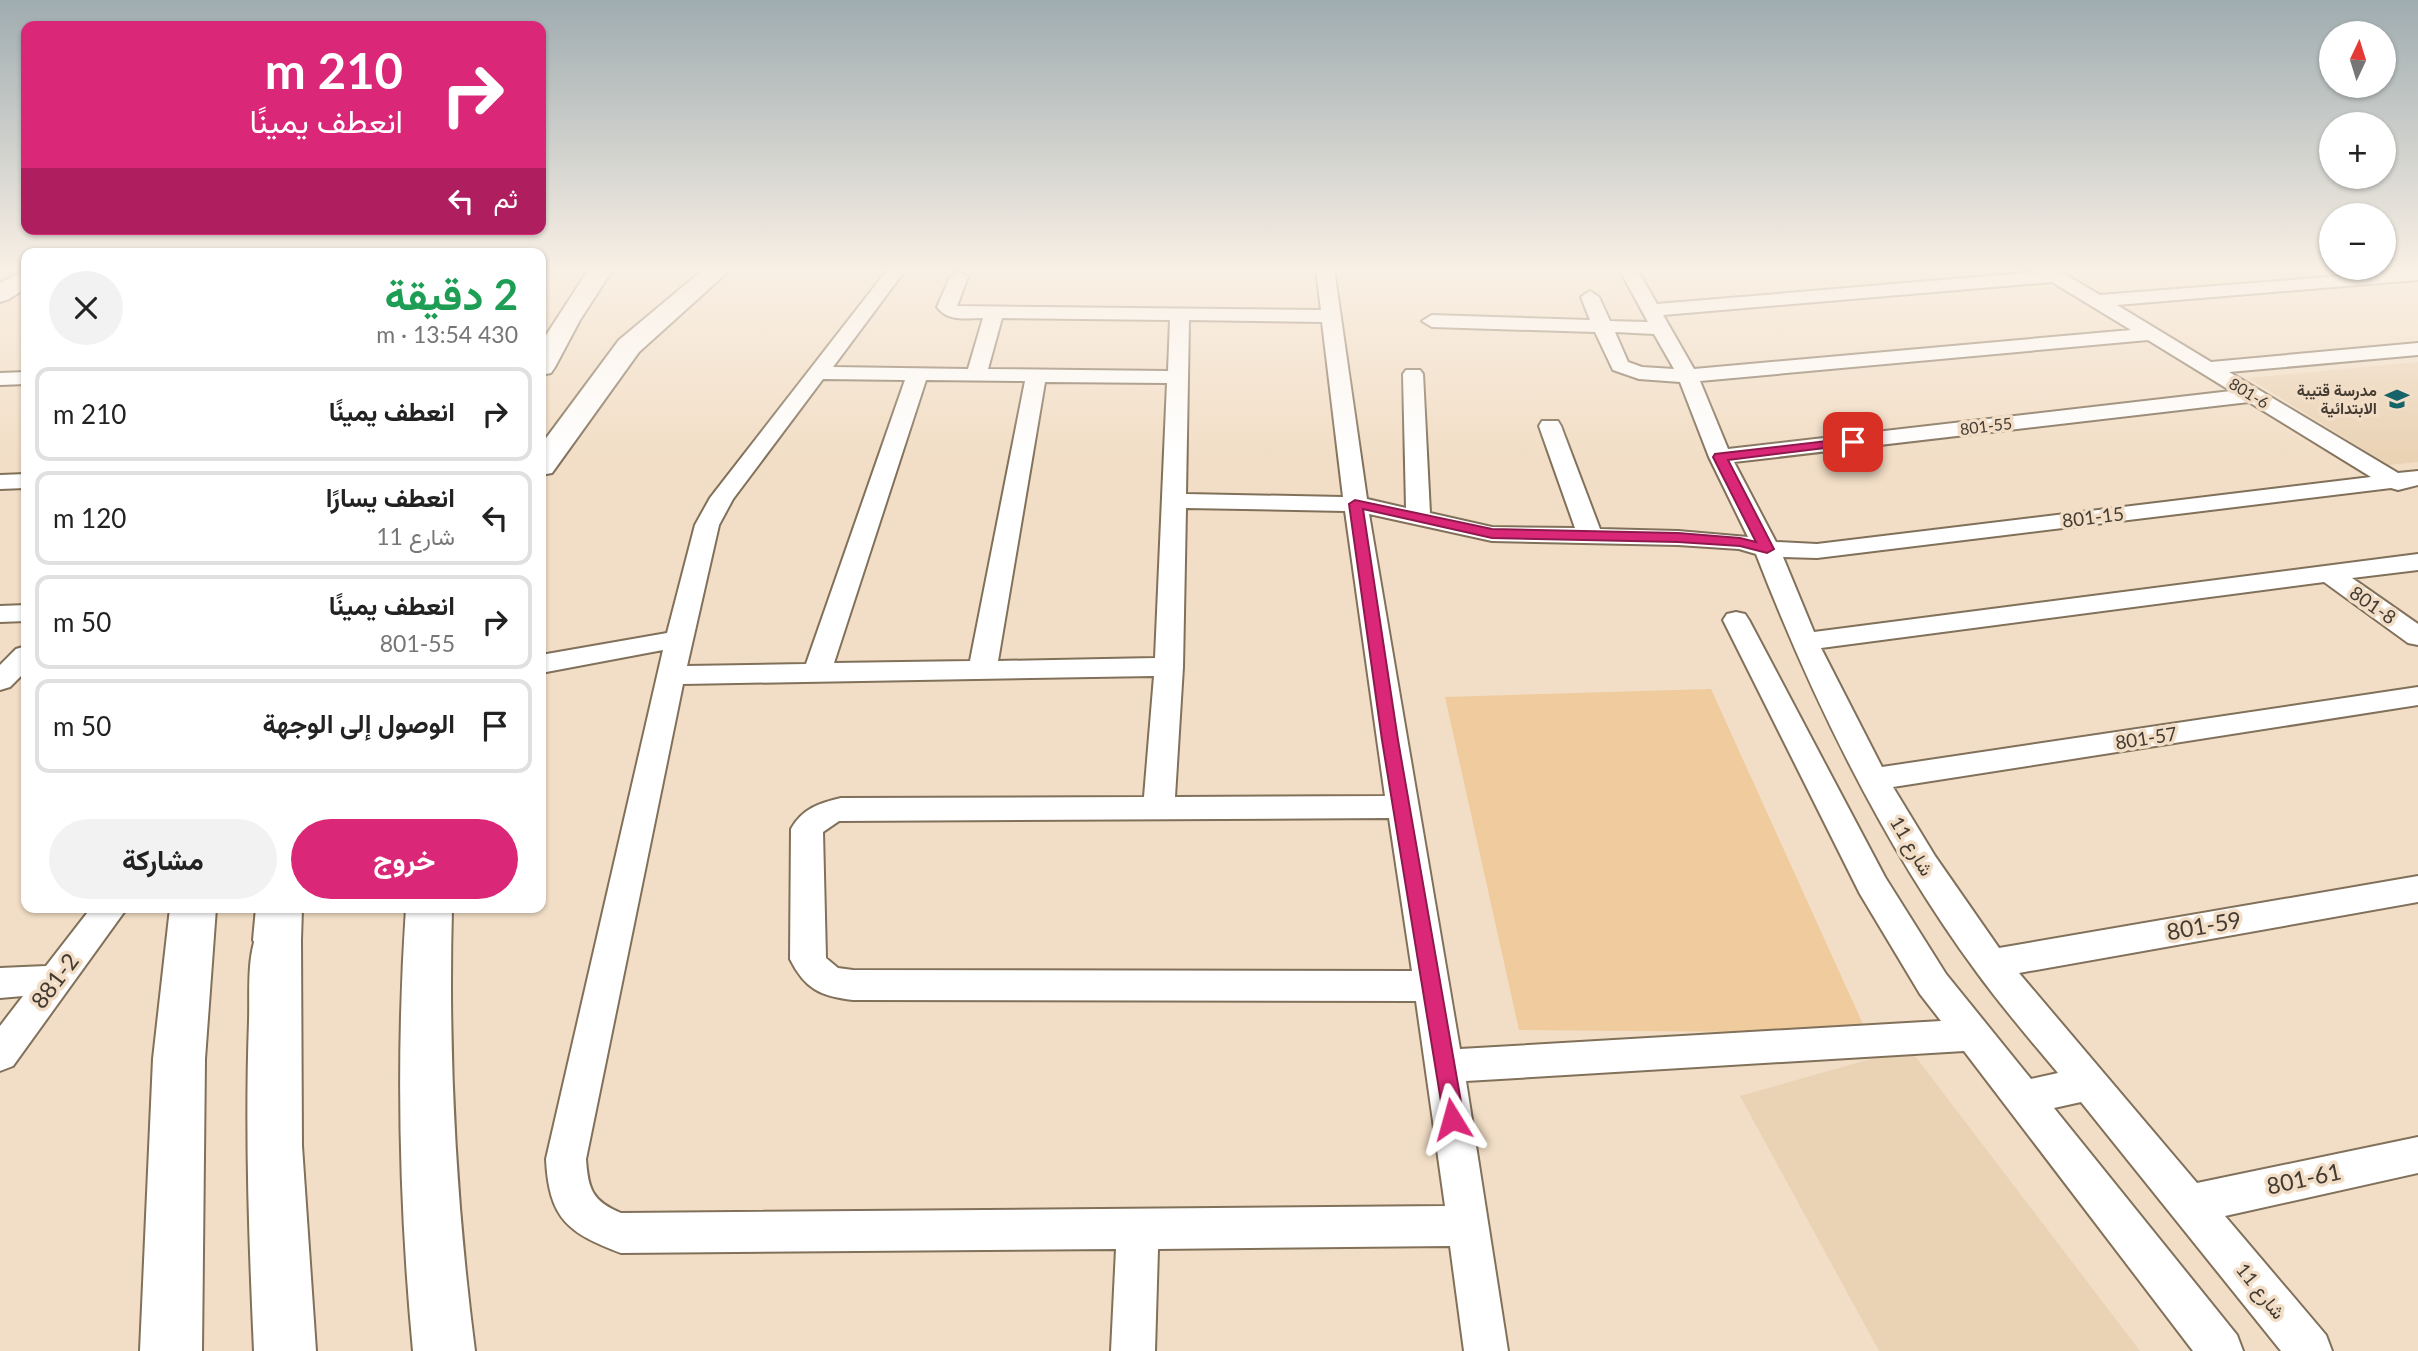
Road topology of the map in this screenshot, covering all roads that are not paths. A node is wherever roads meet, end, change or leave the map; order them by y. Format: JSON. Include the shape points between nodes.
{"nodes":[{"id":1,"x":560,"y":332,"type":"edge"},
{"id":2,"x":645,"y":332,"type":"edge"},
{"id":3,"x":850,"y":332,"type":"edge"},
{"id":4,"x":988,"y":332,"type":"edge"},
{"id":5,"x":1179,"y":332,"type":"edge"},
{"id":6,"x":1332,"y":332,"type":"edge"},
{"id":7,"x":1606,"y":332,"type":"edge"},
{"id":8,"x":1665,"y":332,"type":"edge"},
{"id":9,"x":2148,"y":332,"type":"edge"},
{"id":10,"x":2151,"y":334,"type":"junction"},
{"id":11,"x":2418,"y":349,"type":"edge"},
{"id":12,"x":546,"y":358,"type":"edge"},
{"id":13,"x":2207,"y":368,"type":"junction"},
{"id":14,"x":819,"y":373,"type":"junction"},
{"id":15,"x":1413,"y":374,"type":"dead end"},
{"id":16,"x":917,"y":375,"type":"junction"},
{"id":17,"x":976,"y":376,"type":"junction"},
{"id":18,"x":1688,"y":376,"type":"junction"},
{"id":19,"x":1036,"y":377,"type":"junction"},
{"id":20,"x":1178,"y":377,"type":"junction"},
{"id":21,"x":0,"y":379,"type":"edge"},
{"id":22,"x":21,"y":379,"type":"edge"},
{"id":23,"x":2252,"y":395,"type":"junction"},
{"id":24,"x":1550,"y":426,"type":"dead end"},
{"id":25,"x":1720,"y":457,"type":"junction"},
{"id":26,"x":546,"y":459,"type":"edge"},
{"id":27,"x":2418,"y":478,"type":"edge"},
{"id":28,"x":21,"y":481,"type":"edge"},
{"id":29,"x":2393,"y":481,"type":"junction"},
{"id":30,"x":0,"y":482,"type":"edge"},
{"id":31,"x":2418,"y":495,"type":"edge"},
{"id":32,"x":1174,"y":501,"type":"junction"},
{"id":33,"x":1355,"y":504,"type":"junction"},
{"id":34,"x":1418,"y":516,"type":"junction"},
{"id":35,"x":1590,"y":536,"type":"junction"},
{"id":36,"x":1767,"y":549,"type":"junction"},
{"id":37,"x":2418,"y":562,"type":"edge"},
{"id":38,"x":2328,"y":573,"type":"junction"},
{"id":39,"x":21,"y":613,"type":"edge"},
{"id":40,"x":0,"y":614,"type":"edge"},
{"id":41,"x":1736,"y":620,"type":"dead end"},
{"id":42,"x":2418,"y":637,"type":"edge"},
{"id":43,"x":680,"y":639,"type":"junction"},
{"id":44,"x":1804,"y":642,"type":"junction"},
{"id":45,"x":21,"y":659,"type":"edge"},
{"id":46,"x":546,"y":663,"type":"edge"},
{"id":47,"x":1169,"y":667,"type":"junction"},
{"id":48,"x":982,"y":670,"type":"junction"},
{"id":49,"x":817,"y":672,"type":"junction"},
{"id":50,"x":673,"y":675,"type":"junction"},
{"id":51,"x":0,"y":681,"type":"edge"},
{"id":52,"x":2418,"y":696,"type":"edge"},
{"id":53,"x":1873,"y":779,"type":"junction"},
{"id":54,"x":1401,"y":807,"type":"junction"},
{"id":55,"x":1159,"y":808,"type":"junction"},
{"id":56,"x":2418,"y":888,"type":"edge"},
{"id":57,"x":106,"y":913,"type":"edge"},
{"id":58,"x":193,"y":913,"type":"edge"},
{"id":59,"x":429,"y":913,"type":"edge"},
{"id":60,"x":278,"y":924,"type":"edge"},
{"id":61,"x":1990,"y":964,"type":"junction"},
{"id":62,"x":55,"y":980,"type":"junction"},
{"id":63,"x":0,"y":983,"type":"edge"},
{"id":64,"x":1432,"y":986,"type":"junction"},
{"id":65,"x":1972,"y":1035,"type":"junction"},
{"id":66,"x":0,"y":1055,"type":"edge"},
{"id":67,"x":1445,"y":1066,"type":"junction"},
{"id":68,"x":2087,"y":1084,"type":"junction"},
{"id":69,"x":2022,"y":1098,"type":"junction"},
{"id":70,"x":2418,"y":1155,"type":"edge"},
{"id":71,"x":2189,"y":1204,"type":"junction"},
{"id":72,"x":1468,"y":1226,"type":"junction"},
{"id":73,"x":1138,"y":1228,"type":"junction"},
{"id":74,"x":170,"y":1351,"type":"edge"},
{"id":75,"x":285,"y":1351,"type":"edge"},
{"id":76,"x":444,"y":1351,"type":"edge"},
{"id":77,"x":1133,"y":1351,"type":"edge"},
{"id":78,"x":1486,"y":1351,"type":"edge"},
{"id":79,"x":2221,"y":1351,"type":"edge"},
{"id":80,"x":2310,"y":1351,"type":"edge"}],
"edges":[{"from":1,"to":12,"type":"main road"},
{"from":2,"to":26,"type":"main road","via":[[629,346]]},
{"from":3,"to":14,"type":"street"},
{"from":4,"to":17,"type":"street"},
{"from":5,"to":20,"type":"street"},
{"from":6,"to":33,"type":"street"},
{"from":7,"to":18,"type":"street","via":[[1620,366]]},
{"from":8,"to":18,"type":"street","name":"شارع 11"},
{"from":9,"to":10,"type":"street","name":"801-6"},
{"from":10,"to":13,"type":"street","name":"801-6"},
{"from":10,"to":18,"type":"street"},
{"from":11,"to":13,"type":"street"},
{"from":13,"to":23,"type":"street","name":"801-6"},
{"from":14,"to":16,"type":"street"},
{"from":14,"to":43,"type":"street","via":[[714,511]]},
{"from":15,"to":34,"type":"street"},
{"from":16,"to":17,"type":"street"},
{"from":16,"to":49,"type":"street"},
{"from":17,"to":19,"type":"street"},
{"from":18,"to":25,"type":"street","name":"شارع 11"},
{"from":19,"to":20,"type":"street"},
{"from":19,"to":48,"type":"street"},
{"from":20,"to":32,"type":"street"},
{"from":21,"to":22,"type":"street"},
{"from":23,"to":25,"type":"street","name":"801-55"},
{"from":23,"to":29,"type":"street","name":"801-6"},
{"from":24,"to":35,"type":"street"},
{"from":25,"to":36,"type":"street","name":"شارع 11"},
{"from":27,"to":29,"type":"street","name":"801-15"},
{"from":28,"to":30,"type":"street"},
{"from":29,"to":31,"type":"street","name":"801-6"},
{"from":29,"to":36,"type":"street","name":"801-15","via":[[1817,551]]},
{"from":32,"to":33,"type":"street","name":"801-15"},
{"from":32,"to":47,"type":"street"},
{"from":33,"to":34,"type":"street","name":"801-15"},
{"from":33,"to":54,"type":"street"},
{"from":34,"to":35,"type":"street","name":"801-15","via":[[1492,534]]},
{"from":35,"to":36,"type":"street","name":"801-15","via":[[1678,537]]},
{"from":36,"to":44,"type":"street","name":"شارع 11"},
{"from":37,"to":38,"type":"street"},
{"from":38,"to":42,"type":"street","name":"801-8"},
{"from":38,"to":44,"type":"street"},
{"from":39,"to":40,"type":"street"},
{"from":41,"to":65,"type":"street","via":[[1879,896],[1933,984]]},
{"from":43,"to":46,"type":"street"},
{"from":43,"to":50,"type":"street"},
{"from":44,"to":53,"type":"street","name":"شارع 11"},
{"from":45,"to":51,"type":"street"},
{"from":47,"to":48,"type":"street"},
{"from":47,"to":55,"type":"street"},
{"from":48,"to":49,"type":"street"},
{"from":49,"to":50,"type":"street"},
{"from":50,"to":73,"type":"street","via":[[566,1159],[566,1185],[576,1207],[595,1224],[621,1233]]},
{"from":52,"to":53,"type":"street","name":"801-57"},
{"from":53,"to":61,"type":"street","name":"شارع 11","via":[[1923,865]]},
{"from":54,"to":55,"type":"street"},
{"from":54,"to":64,"type":"street"},
{"from":55,"to":64,"type":"street","via":[[830,811],[807,829],[811,968],[828,981],[852,985]]},
{"from":56,"to":61,"type":"street","name":"801-59"},
{"from":57,"to":62,"type":"street","name":"881-2"},
{"from":58,"to":74,"type":"main road","via":[[179,1059]]},
{"from":59,"to":76,"type":"main road","via":[[424,1080]]},
{"from":60,"to":75,"type":"main road","via":[[272,1034]]},
{"from":61,"to":68,"type":"street","name":"شارع 11"},
{"from":62,"to":63,"type":"street"},
{"from":62,"to":66,"type":"street","name":"881-2"},
{"from":64,"to":67,"type":"street"},
{"from":65,"to":67,"type":"street"},
{"from":65,"to":69,"type":"street"},
{"from":67,"to":72,"type":"street"},
{"from":68,"to":69,"type":"street"},
{"from":68,"to":71,"type":"street","name":"شارع 11"},
{"from":69,"to":79,"type":"street"},
{"from":70,"to":71,"type":"street","name":"801-61"},
{"from":71,"to":80,"type":"street","name":"شارع 11"},
{"from":72,"to":73,"type":"street"},
{"from":72,"to":78,"type":"street"},
{"from":73,"to":77,"type":"street"}]}
